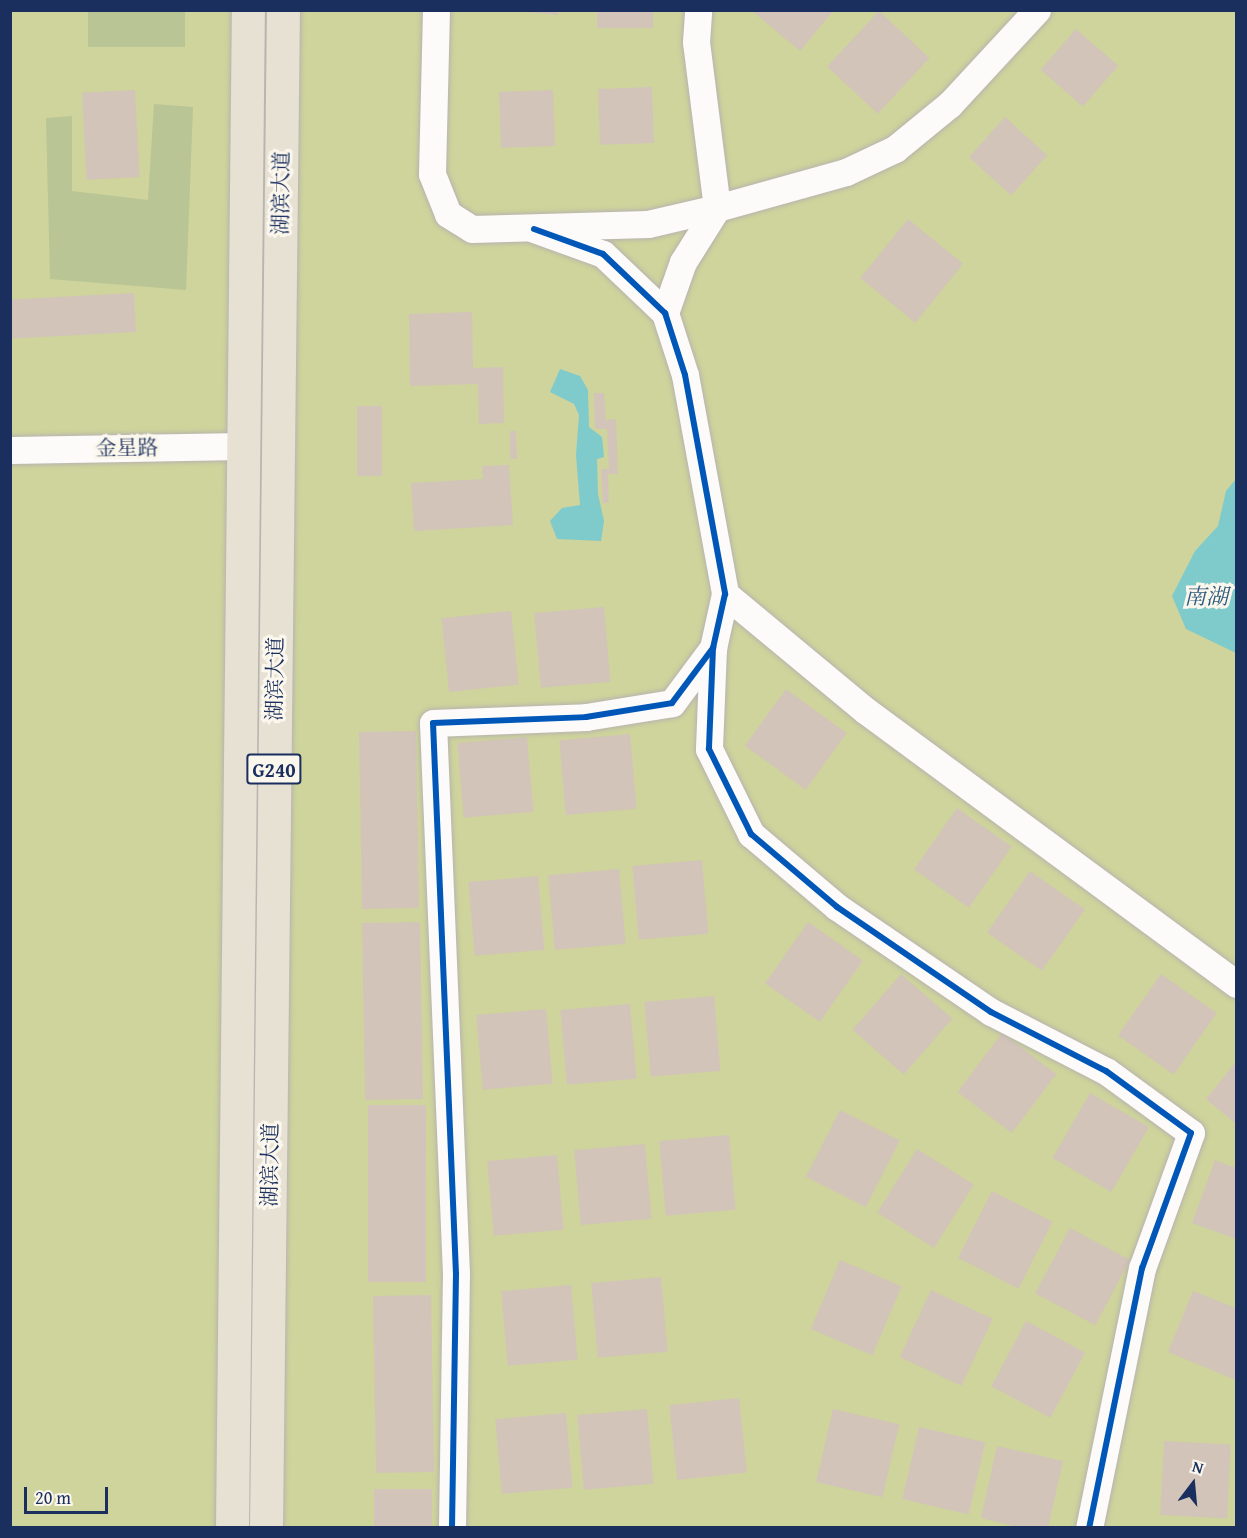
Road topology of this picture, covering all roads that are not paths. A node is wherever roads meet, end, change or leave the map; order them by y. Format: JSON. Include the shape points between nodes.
{"nodes":[{"id":1,"x":248,"y":10,"type":"edge"},
{"id":2,"x":283,"y":10,"type":"edge"},
{"id":3,"x":436,"y":10,"type":"edge"},
{"id":4,"x":698,"y":10,"type":"edge"},
{"id":5,"x":1037,"y":10,"type":"edge"},
{"id":6,"x":717,"y":208,"type":"junction"},
{"id":7,"x":534,"y":229,"type":"junction"},
{"id":8,"x":665,"y":313,"type":"junction"},
{"id":9,"x":243,"y":446,"type":"junction"},
{"id":10,"x":10,"y":450,"type":"edge"},
{"id":11,"x":725,"y":594,"type":"junction"},
{"id":12,"x":713,"y":648,"type":"junction"},
{"id":13,"x":1236,"y":984,"type":"edge"},
{"id":14,"x":232,"y":1527,"type":"edge"},
{"id":15,"x":266,"y":1527,"type":"edge"},
{"id":16,"x":452,"y":1527,"type":"edge"},
{"id":17,"x":1089,"y":1527,"type":"edge"}],
"edges":[{"from":1,"to":9,"type":"highway","name":"湖滨大道","number":"G240"},
{"from":2,"to":15,"type":"highway","name":"湖滨大道","number":"G240"},
{"from":3,"to":7,"type":"street","via":[[432,174],[448,214],[472,229]]},
{"from":4,"to":6,"type":"street","via":[[696,42]]},
{"from":5,"to":6,"type":"street","via":[[950,104],[895,149],[836,175]]},
{"from":6,"to":7,"type":"street","via":[[648,224]]},
{"from":6,"to":8,"type":"street","via":[[683,262]]},
{"from":7,"to":8,"type":"street","via":[[603,254]]},
{"from":8,"to":11,"type":"street","via":[[685,375]]},
{"from":9,"to":10,"type":"street","name":"金星路"},
{"from":9,"to":14,"type":"highway","name":"湖滨大道","number":"G240"},
{"from":11,"to":12,"type":"street"},
{"from":11,"to":13,"type":"street","via":[[866,711]]},
{"from":12,"to":16,"type":"street","via":[[672,703],[586,717],[433,723],[456,1274]]},
{"from":12,"to":17,"type":"street","via":[[709,749],[751,834],[837,908],[981,1005],[1106,1071],[1191,1133],[1142,1268]]}]}
